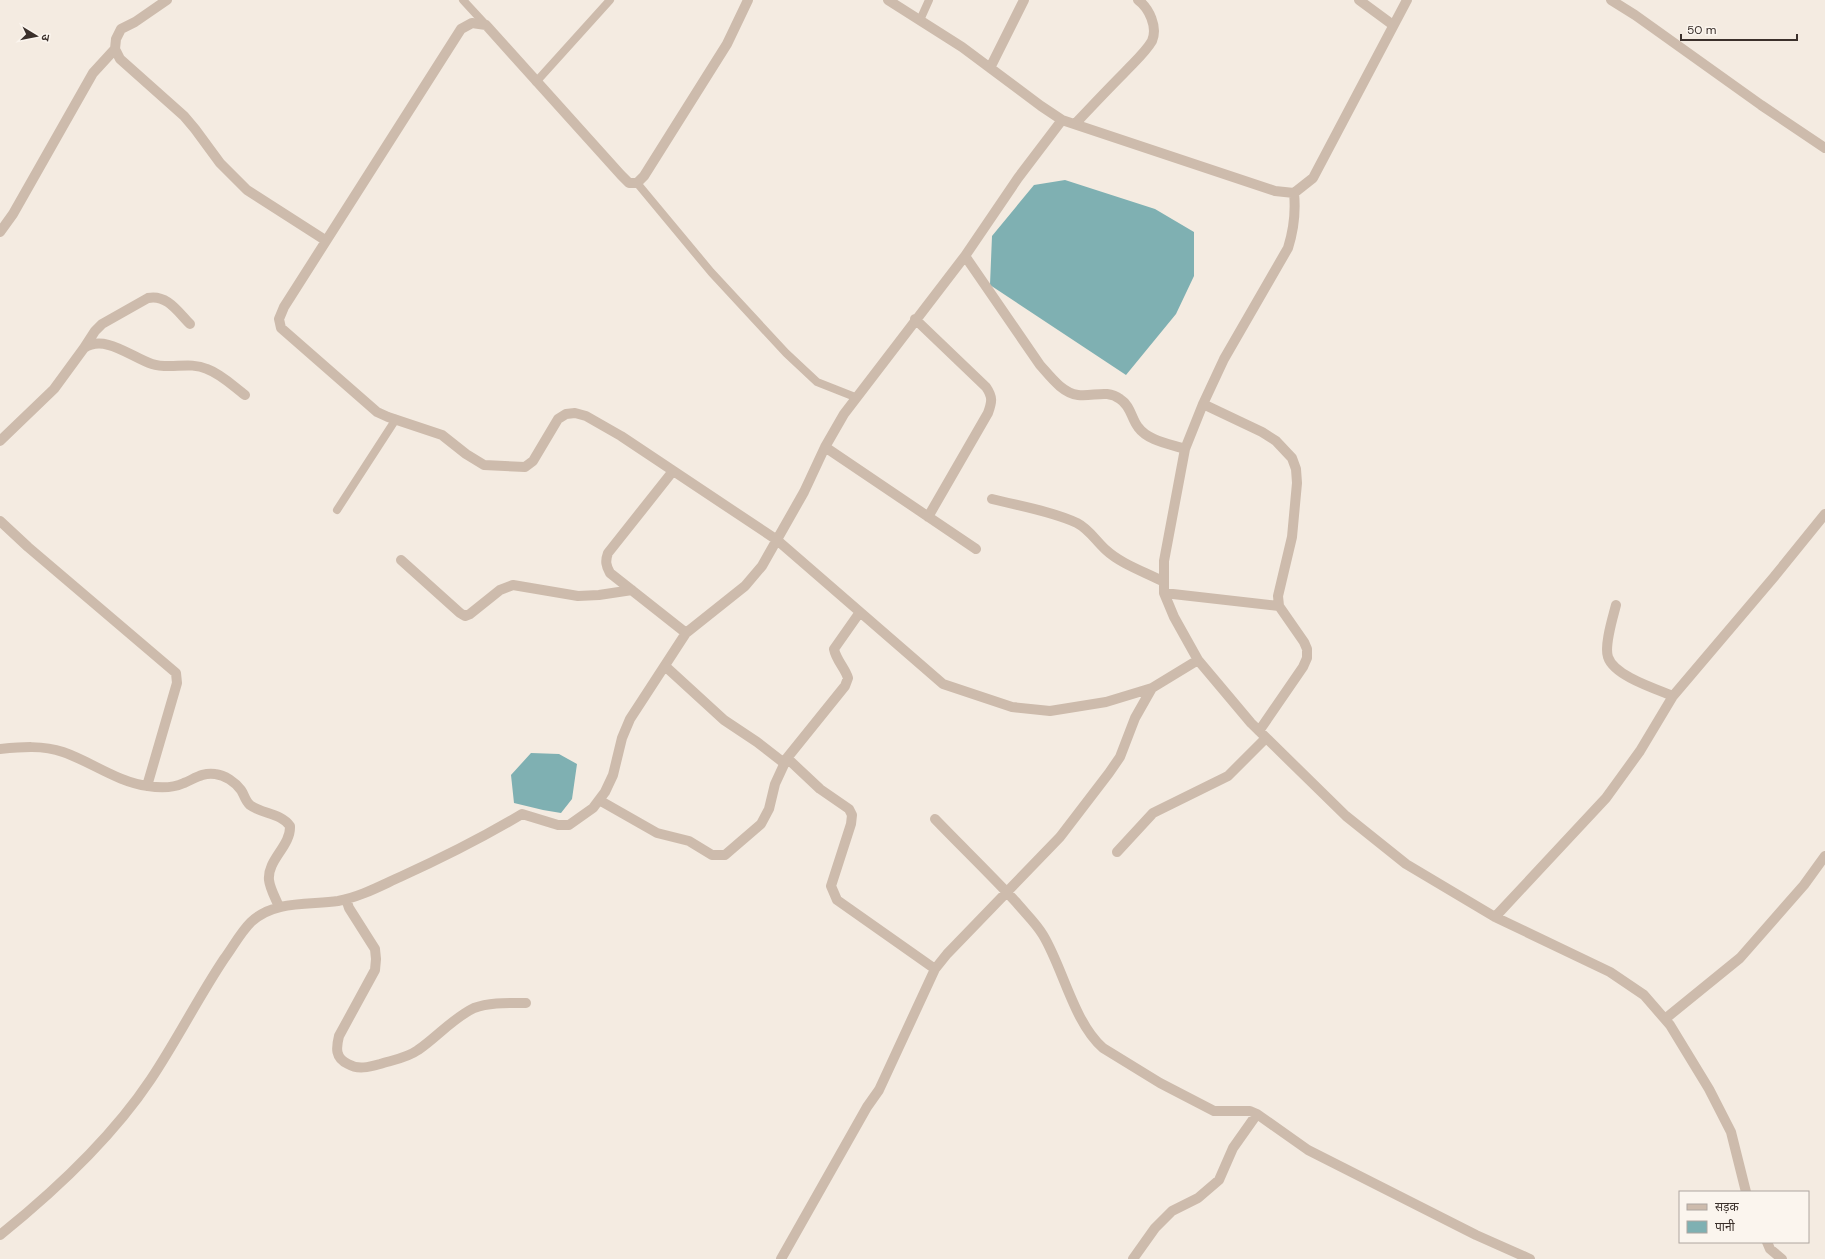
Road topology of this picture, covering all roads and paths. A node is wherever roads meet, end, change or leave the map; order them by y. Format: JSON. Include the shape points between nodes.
{"nodes":[{"id":1,"x":167,"y":0,"type":"edge"},
{"id":2,"x":464,"y":0,"type":"edge"},
{"id":3,"x":610,"y":0,"type":"edge"},
{"id":4,"x":748,"y":0,"type":"edge"},
{"id":5,"x":888,"y":0,"type":"edge"},
{"id":6,"x":929,"y":0,"type":"edge"},
{"id":7,"x":1024,"y":0,"type":"edge"},
{"id":8,"x":1138,"y":0,"type":"edge"},
{"id":9,"x":1359,"y":0,"type":"edge"},
{"id":10,"x":1407,"y":0,"type":"edge"},
{"id":11,"x":1611,"y":0,"type":"edge"},
{"id":12,"x":920,"y":20,"type":"junction"},
{"id":13,"x":486,"y":25,"type":"junction"},
{"id":14,"x":1393,"y":25,"type":"junction"},
{"id":15,"x":115,"y":49,"type":"junction"},
{"id":16,"x":990,"y":68,"type":"junction"},
{"id":17,"x":536,"y":82,"type":"junction"},
{"id":18,"x":1062,"y":120,"type":"junction"},
{"id":19,"x":1075,"y":124,"type":"junction"},
{"id":20,"x":1825,"y":148,"type":"edge"},
{"id":21,"x":636,"y":184,"type":"junction"},
{"id":22,"x":1294,"y":193,"type":"junction"},
{"id":23,"x":1,"y":230,"type":"edge"},
{"id":24,"x":325,"y":240,"type":"junction"},
{"id":25,"x":964,"y":256,"type":"junction"},
{"id":26,"x":915,"y":319,"type":"junction"},
{"id":27,"x":190,"y":324,"type":"dead end"},
{"id":28,"x":84,"y":348,"type":"junction"},
{"id":29,"x":245,"y":395,"type":"dead end"},
{"id":30,"x":855,"y":397,"type":"junction"},
{"id":31,"x":1203,"y":404,"type":"junction"},
{"id":32,"x":396,"y":420,"type":"junction"},
{"id":33,"x":0,"y":441,"type":"edge"},
{"id":34,"x":825,"y":447,"type":"junction"},
{"id":35,"x":1185,"y":449,"type":"junction"},
{"id":36,"x":673,"y":471,"type":"junction"},
{"id":37,"x":992,"y":499,"type":"dead end"},
{"id":38,"x":337,"y":510,"type":"dead end"},
{"id":39,"x":1825,"y":514,"type":"edge"},
{"id":40,"x":928,"y":517,"type":"junction"},
{"id":41,"x":0,"y":521,"type":"edge"},
{"id":42,"x":777,"y":540,"type":"junction"},
{"id":43,"x":976,"y":549,"type":"dead end"},
{"id":44,"x":401,"y":560,"type":"dead end"},
{"id":45,"x":1164,"y":582,"type":"junction"},
{"id":46,"x":632,"y":590,"type":"junction"},
{"id":47,"x":1164,"y":593,"type":"junction"},
{"id":48,"x":1616,"y":605,"type":"dead end"},
{"id":49,"x":1279,"y":606,"type":"junction"},
{"id":50,"x":860,"y":612,"type":"junction"},
{"id":51,"x":686,"y":633,"type":"junction"},
{"id":52,"x":1198,"y":660,"type":"junction"},
{"id":53,"x":665,"y":666,"type":"junction"},
{"id":54,"x":1152,"y":688,"type":"junction"},
{"id":55,"x":1673,"y":696,"type":"junction"},
{"id":56,"x":1263,"y":734,"type":"junction"},
{"id":57,"x":0,"y":749,"type":"edge"},
{"id":58,"x":786,"y":761,"type":"junction"},
{"id":59,"x":147,"y":786,"type":"junction"},
{"id":60,"x":599,"y":800,"type":"junction"},
{"id":61,"x":935,"y":819,"type":"dead end"},
{"id":62,"x":1117,"y":852,"type":"dead end"},
{"id":63,"x":1825,"y":856,"type":"edge"},
{"id":64,"x":1008,"y":893,"type":"junction"},
{"id":65,"x":348,"y":903,"type":"junction"},
{"id":66,"x":279,"y":907,"type":"junction"},
{"id":67,"x":1496,"y":917,"type":"junction"},
{"id":68,"x":935,"y":970,"type":"junction"},
{"id":69,"x":526,"y":1003,"type":"dead end"},
{"id":70,"x":1665,"y":1019,"type":"junction"},
{"id":71,"x":1257,"y":1114,"type":"junction"},
{"id":72,"x":1746,"y":1191,"type":"edge"},
{"id":73,"x":0,"y":1235,"type":"edge"},
{"id":74,"x":1768,"y":1243,"type":"edge"},
{"id":75,"x":785,"y":1258,"type":"edge"},
{"id":76,"x":1133,"y":1259,"type":"edge"},
{"id":77,"x":1530,"y":1259,"type":"edge"},
{"id":78,"x":1782,"y":1259,"type":"edge"}],
"edges":[{"from":1,"to":15,"type":"street","via":[[122,29],[116,39]]},
{"from":2,"to":13,"type":"lane"},
{"from":3,"to":17,"type":"lane"},
{"from":4,"to":21,"type":"street","via":[[727,44],[644,176]]},
{"from":5,"to":12,"type":"street"},
{"from":6,"to":12,"type":"lane"},
{"from":7,"to":16,"type":"street"},
{"from":8,"to":19,"type":"street","via":[[1146,7],[1152,21],[1152,40],[1138,59]]},
{"from":9,"to":14,"type":"street"},
{"from":10,"to":14,"type":"street"},
{"from":11,"to":20,"type":"street"},
{"from":12,"to":16,"type":"street"},
{"from":13,"to":17,"type":"street"},
{"from":13,"to":24,"type":"street","via":[[472,23],[461,29]]},
{"from":14,"to":22,"type":"street","via":[[1313,178]]},
{"from":15,"to":23,"type":"street","via":[[93,73],[13,214]]},
{"from":15,"to":24,"type":"street","via":[[120,59],[184,116],[237,182]]},
{"from":16,"to":18,"type":"street"},
{"from":17,"to":21,"type":"street","via":[[620,176],[629,183]]},
{"from":18,"to":19,"type":"street"},
{"from":18,"to":25,"type":"street"},
{"from":19,"to":22,"type":"street","via":[[1275,192]]},
{"from":21,"to":30,"type":"lane","via":[[786,354],[817,382]]},
{"from":22,"to":31,"type":"street","via":[[1296,211],[1288,248],[1224,359]]},
{"from":24,"to":32,"type":"street","via":[[284,307],[279,319],[281,328],[377,412]]},
{"from":25,"to":26,"type":"street"},
{"from":25,"to":35,"type":"street","via":[[1040,365],[1054,381],[1068,392],[1078,395],[1100,393],[1120,398],[1128,405],[1137,426],[1143,432],[1151,438]]},
{"from":26,"to":30,"type":"street"},
{"from":26,"to":40,"type":"street","via":[[992,395],[988,413]]},
{"from":27,"to":28,"type":"street","via":[[164,298],[156,296],[102,324]]},
{"from":28,"to":29,"type":"street","via":[[91,343],[100,342],[155,365],[201,366]]},
{"from":28,"to":33,"type":"street","via":[[54,389]]},
{"from":30,"to":34,"type":"street"},
{"from":31,"to":35,"type":"street"},
{"from":31,"to":49,"type":"street","via":[[1262,432],[1276,441],[1292,458],[1297,483],[1292,537],[1278,596]]},
{"from":32,"to":36,"type":"street","via":[[442,435],[484,465],[517,468],[525,467],[533,461],[558,419],[566,414],[575,413],[586,416],[621,436]]},
{"from":32,"to":38,"type":"lane"},
{"from":34,"to":40,"type":"street"},
{"from":34,"to":42,"type":"street"},
{"from":35,"to":45,"type":"street","via":[[1164,561]]},
{"from":36,"to":42,"type":"street"},
{"from":36,"to":46,"type":"street","via":[[608,552],[606,559],[610,573]]},
{"from":37,"to":45,"type":"street","via":[[1077,523],[1086,528],[1106,550]]},
{"from":39,"to":55,"type":"street"},
{"from":40,"to":43,"type":"street"},
{"from":41,"to":59,"type":"street","via":[[176,673],[177,683]]},
{"from":42,"to":50,"type":"street"},
{"from":42,"to":51,"type":"street","via":[[762,566],[745,586]]},
{"from":44,"to":46,"type":"street","via":[[465,616],[500,590],[514,585],[578,596]]},
{"from":45,"to":47,"type":"street"},
{"from":46,"to":51,"type":"street"},
{"from":47,"to":49,"type":"street"},
{"from":47,"to":52,"type":"street"},
{"from":48,"to":55,"type":"street","via":[[1607,646],[1612,664],[1631,678]]},
{"from":49,"to":56,"type":"street","via":[[1304,642],[1307,658]]},
{"from":50,"to":54,"type":"street","via":[[943,684],[1012,707],[1050,711],[1074,708],[1106,702]]},
{"from":50,"to":58,"type":"street","via":[[834,649],[848,678],[845,686]]},
{"from":51,"to":53,"type":"street"},
{"from":52,"to":54,"type":"street"},
{"from":52,"to":56,"type":"street"},
{"from":53,"to":58,"type":"street","via":[[724,720]]},
{"from":53,"to":60,"type":"street","via":[[630,719],[622,738],[613,775]]},
{"from":54,"to":64,"type":"street","via":[[1135,718],[1120,757],[1109,773],[1060,837]]},
{"from":55,"to":67,"type":"street","via":[[1640,751],[1606,798]]},
{"from":56,"to":62,"type":"street","via":[[1228,776],[1152,813]]},
{"from":56,"to":67,"type":"street","via":[[1346,816],[1406,864]]},
{"from":57,"to":59,"type":"street","via":[[20,747],[64,752],[109,773]]},
{"from":58,"to":60,"type":"street","via":[[761,824],[725,855],[712,855],[689,841],[657,833]]},
{"from":58,"to":68,"type":"street","via":[[820,790],[849,809],[852,815],[832,886],[837,900]]},
{"from":59,"to":66,"type":"street","via":[[172,786],[202,774],[216,774],[233,781],[249,804],[286,821],[290,826],[290,832],[270,872],[269,880]]},
{"from":60,"to":65,"type":"street","via":[[593,808],[569,825],[558,825],[522,814],[452,853],[360,895]]},
{"from":61,"to":64,"type":"street"},
{"from":63,"to":70,"type":"street","via":[[1804,885],[1740,958]]},
{"from":64,"to":68,"type":"street"},
{"from":64,"to":71,"type":"street","via":[[1043,936],[1095,1041],[1160,1083],[1214,1112],[1250,1111]]},
{"from":65,"to":66,"type":"street"},
{"from":65,"to":69,"type":"street","via":[[374,950],[376,959],[375,970],[339,1036],[337,1054],[343,1062],[355,1068],[409,1055],[462,1015],[484,1005]]},
{"from":66,"to":73,"type":"street","via":[[265,912],[251,922],[240,936],[205,988],[151,1079],[117,1124],[64,1180]]},
{"from":67,"to":70,"type":"street","via":[[1610,972],[1644,995]]},
{"from":68,"to":75,"type":"street","via":[[879,1090],[859,1120]]},
{"from":70,"to":72,"type":"street","via":[[1709,1090],[1731,1132]]},
{"from":71,"to":76,"type":"street","via":[[1233,1148],[1219,1180],[1198,1198],[1172,1211],[1155,1228]]},
{"from":71,"to":77,"type":"street","via":[[1308,1150],[1476,1236]]},
{"from":74,"to":78,"type":"street"}]}
